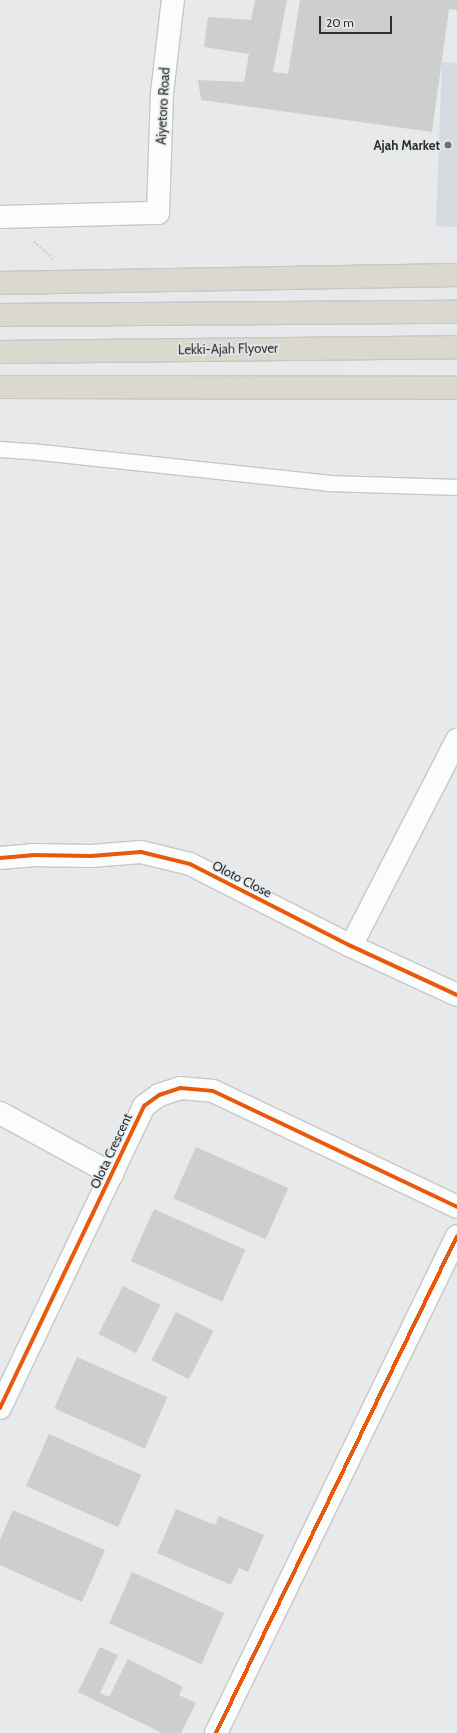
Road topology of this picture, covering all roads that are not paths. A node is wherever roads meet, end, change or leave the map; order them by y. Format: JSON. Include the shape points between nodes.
{"nodes":[{"id":1,"x":173,"y":0,"type":"edge"},
{"id":2,"x":0,"y":217,"type":"edge"},
{"id":3,"x":457,"y":275,"type":"edge"},
{"id":4,"x":0,"y":282,"type":"edge"},
{"id":5,"x":457,"y":312,"type":"edge"},
{"id":6,"x":0,"y":315,"type":"edge"},
{"id":7,"x":457,"y":347,"type":"edge"},
{"id":8,"x":0,"y":352,"type":"edge"},
{"id":9,"x":0,"y":387,"type":"edge"},
{"id":10,"x":457,"y":388,"type":"edge"},
{"id":11,"x":0,"y":449,"type":"edge"},
{"id":12,"x":457,"y":487,"type":"edge"},
{"id":13,"x":457,"y":740,"type":"edge"},
{"id":14,"x":0,"y":858,"type":"edge"},
{"id":15,"x":351,"y":946,"type":"junction"},
{"id":16,"x":457,"y":995,"type":"edge"},
{"id":17,"x":0,"y":1113,"type":"edge"},
{"id":18,"x":112,"y":1174,"type":"junction"},
{"id":19,"x":457,"y":1207,"type":"edge"},
{"id":20,"x":457,"y":1236,"type":"edge"},
{"id":21,"x":0,"y":1408,"type":"edge"},
{"id":22,"x":216,"y":1733,"type":"edge"}],
"edges":[{"from":1,"to":2,"type":"street","name":"Aiyetoro Road","via":[[162,93],[158,213]]},
{"from":3,"to":4,"type":"highway"},
{"from":5,"to":6,"type":"highway"},
{"from":7,"to":8,"type":"highway","name":"Lekki-Ajah Flyover"},
{"from":9,"to":10,"type":"highway"},
{"from":11,"to":12,"type":"lane","via":[[328,483]]},
{"from":13,"to":15,"type":"street"},
{"from":14,"to":15,"type":"street","name":"Oloto Close","via":[[141,852],[190,864]]},
{"from":15,"to":16,"type":"street","name":"Oloto Close"},
{"from":17,"to":18,"type":"street"},
{"from":18,"to":19,"type":"street","name":"Olota Crescent","via":[[144,1106],[159,1094],[180,1088],[213,1091]]},
{"from":18,"to":21,"type":"street","name":"Olota Crescent"},
{"from":20,"to":22,"type":"street"}]}
